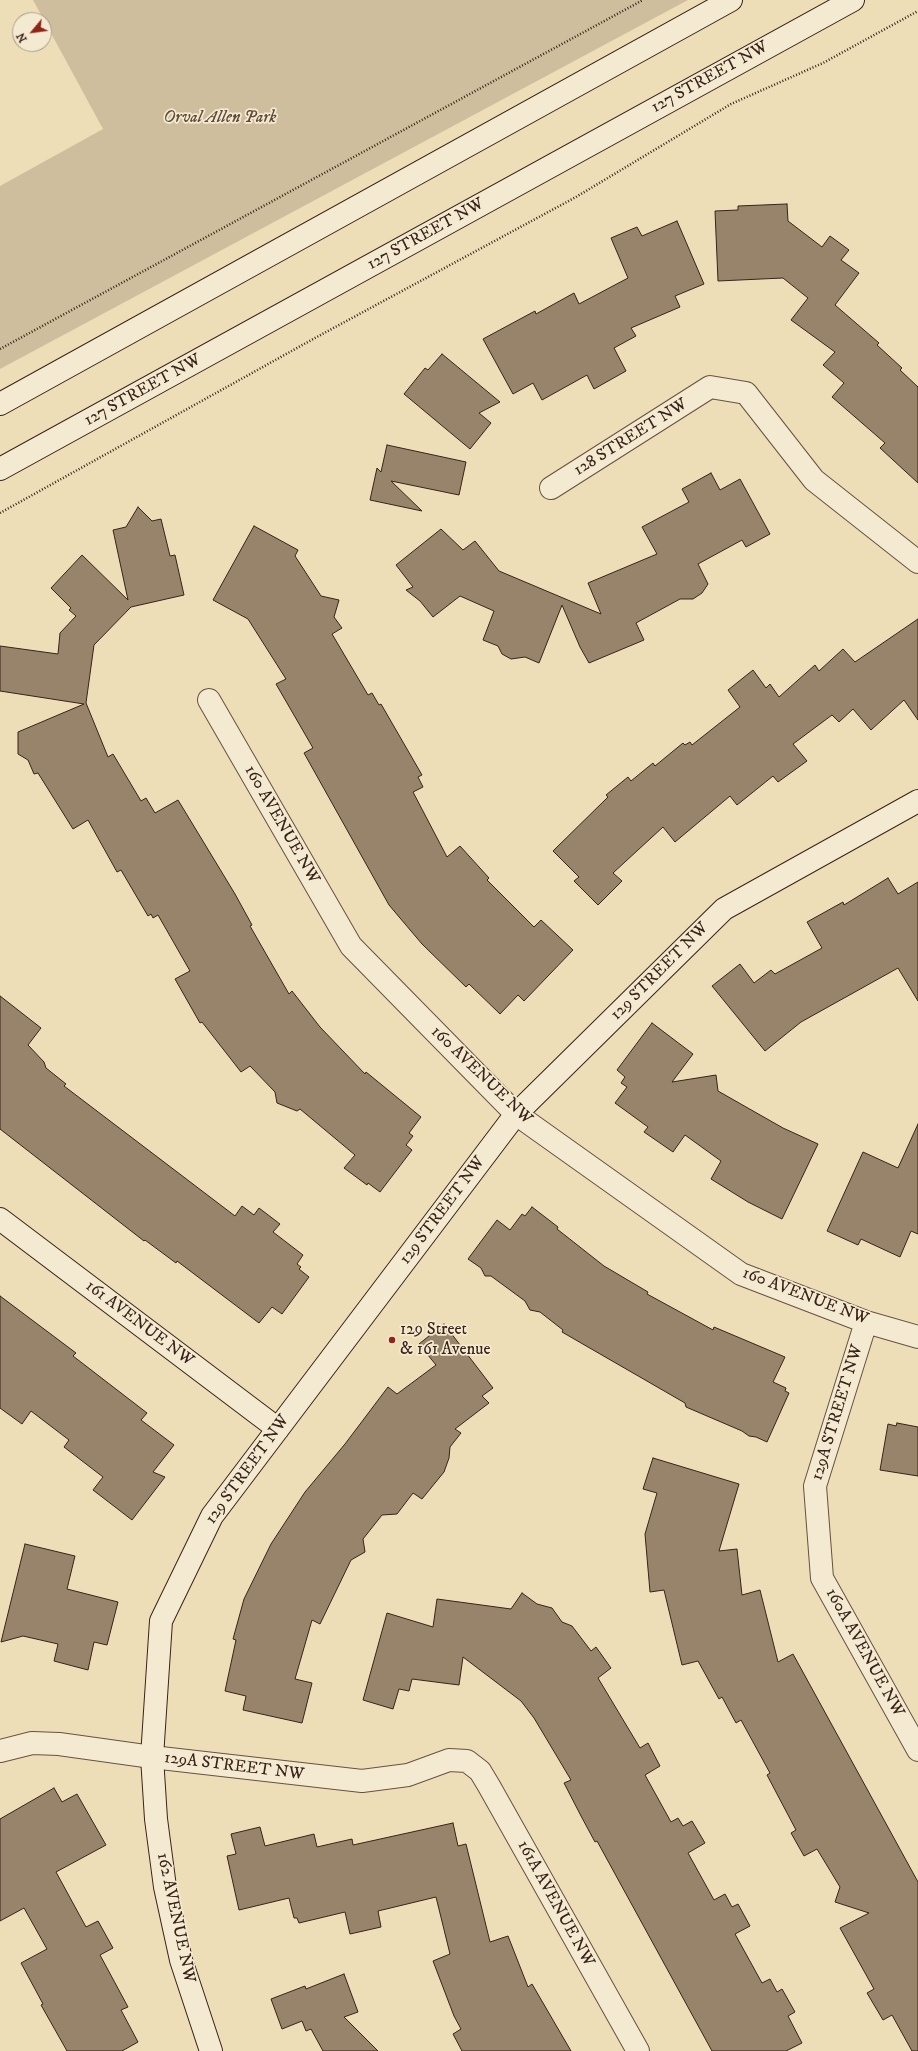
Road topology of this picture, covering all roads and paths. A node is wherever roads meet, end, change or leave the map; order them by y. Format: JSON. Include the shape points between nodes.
{"nodes":[{"id":1,"x":643,"y":0,"type":"edge"},
{"id":2,"x":731,"y":0,"type":"edge"},
{"id":3,"x":853,"y":0,"type":"edge"},
{"id":4,"x":918,"y":11,"type":"edge"},
{"id":5,"x":0,"y":349,"type":"edge"},
{"id":6,"x":0,"y":404,"type":"edge"},
{"id":7,"x":0,"y":469,"type":"edge"},
{"id":8,"x":552,"y":488,"type":"dead end"},
{"id":9,"x":0,"y":513,"type":"edge"},
{"id":10,"x":918,"y":562,"type":"edge"},
{"id":11,"x":208,"y":700,"type":"dead end"},
{"id":12,"x":918,"y":801,"type":"edge"},
{"id":13,"x":516,"y":1114,"type":"junction"},
{"id":14,"x":0,"y":1219,"type":"edge"},
{"id":15,"x":866,"y":1322,"type":"junction"},
{"id":16,"x":918,"y":1337,"type":"edge"},
{"id":17,"x":278,"y":1429,"type":"junction"},
{"id":18,"x":822,"y":1578,"type":"joint"},
{"id":19,"x":918,"y":1750,"type":"edge"},
{"id":20,"x":0,"y":1751,"type":"edge"},
{"id":21,"x":152,"y":1757,"type":"junction"},
{"id":22,"x":467,"y":1761,"type":"joint"},
{"id":23,"x":211,"y":2051,"type":"edge"},
{"id":24,"x":638,"y":2051,"type":"edge"}],
"edges":[{"from":1,"to":5,"type":"path"},
{"from":2,"to":6,"type":"street"},
{"from":3,"to":7,"type":"street","name":"127 STREET NW"},
{"from":4,"to":9,"type":"path","via":[[823,63],[731,104],[576,197]]},
{"from":8,"to":10,"type":"street","name":"128 STREET NW","via":[[710,387],[746,393],[814,480]]},
{"from":11,"to":13,"type":"street","name":"160 AVENUE NW","via":[[351,946]]},
{"from":12,"to":13,"type":"street","name":"129 STREET NW","via":[[724,909]]},
{"from":13,"to":15,"type":"street","name":"160 AVENUE NW","via":[[741,1274]]},
{"from":13,"to":17,"type":"street","name":"129 STREET NW"},
{"from":14,"to":17,"type":"street","name":"161 AVENUE NW"},
{"from":15,"to":16,"type":"street","name":"160 AVENUE NW"},
{"from":15,"to":18,"type":"street","name":"129A STREET NW","via":[[815,1486]]},
{"from":17,"to":21,"type":"street","name":"129 STREET NW","via":[[212,1516],[161,1621]]},
{"from":18,"to":19,"type":"street","name":"160A AVENUE NW"},
{"from":20,"to":21,"type":"street","name":"129A STREET NW","via":[[32,1743],[59,1744]]},
{"from":21,"to":22,"type":"street","name":"129A STREET NW","via":[[362,1781],[408,1775],[449,1760]]},
{"from":21,"to":23,"type":"street","name":"162 AVENUE NW","via":[[156,1819],[165,1887],[181,1960]]},
{"from":22,"to":24,"type":"street","name":"161A AVENUE NW","via":[[480,1771],[489,1786]]}]}
